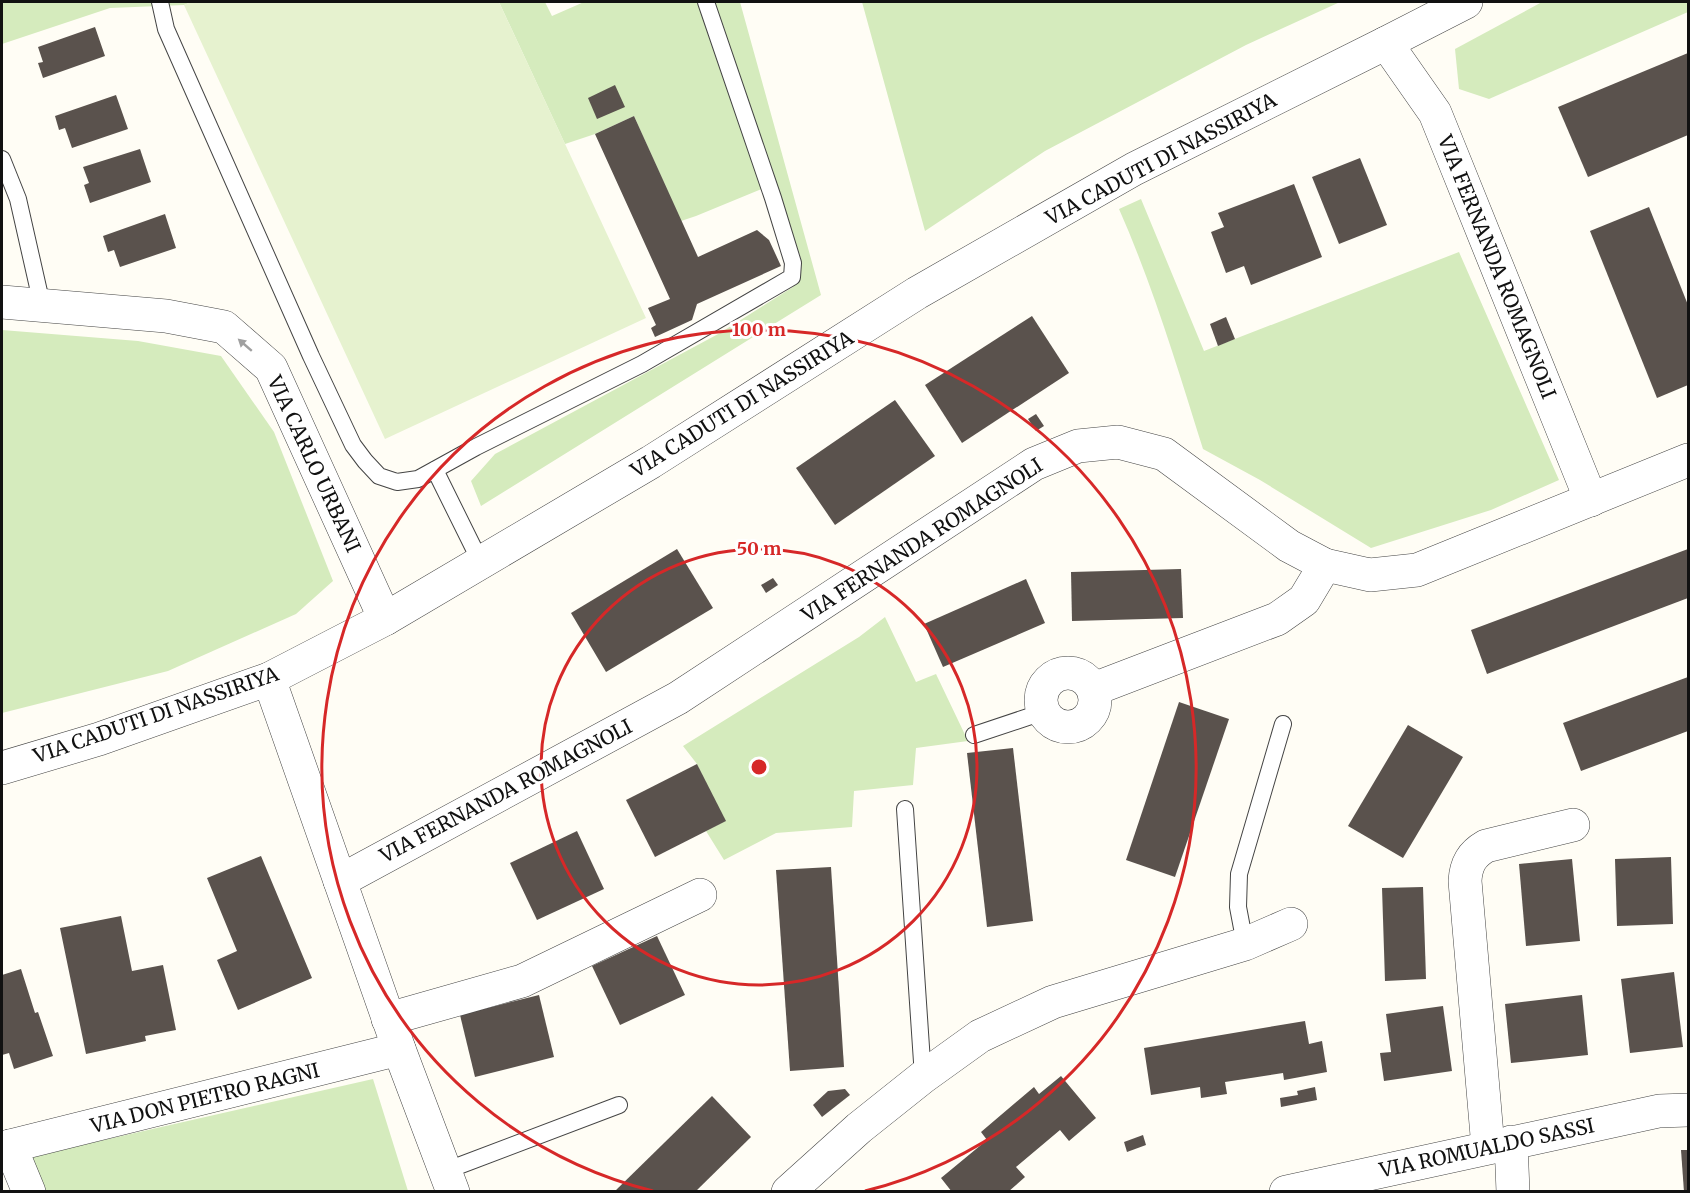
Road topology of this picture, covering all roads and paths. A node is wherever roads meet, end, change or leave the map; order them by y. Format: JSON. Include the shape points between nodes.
{"nodes":[{"id":1,"x":160,"y":2,"type":"edge"},
{"id":2,"x":706,"y":2,"type":"edge"},
{"id":3,"x":1466,"y":2,"type":"edge"},
{"id":4,"x":1386,"y":43,"type":"junction"},
{"id":5,"x":2,"y":159,"type":"edge"},
{"id":6,"x":2,"y":302,"type":"edge"},
{"id":7,"x":42,"y":305,"type":"junction"},
{"id":8,"x":1689,"y":460,"type":"edge"},
{"id":9,"x":435,"y":470,"type":"junction"},
{"id":10,"x":1591,"y":500,"type":"junction"},
{"id":11,"x":481,"y":563,"type":"junction"},
{"id":12,"x":1325,"y":565,"type":"junction"},
{"id":13,"x":385,"y":619,"type":"junction"},
{"id":14,"x":269,"y":679,"type":"junction"},
{"id":15,"x":1043,"y":712,"type":"joint"},
{"id":16,"x":1283,"y":724,"type":"dead end"},
{"id":17,"x":974,"y":735,"type":"dead end"},
{"id":18,"x":2,"y":768,"type":"edge"},
{"id":19,"x":905,"y":808,"type":"dead end"},
{"id":20,"x":1573,"y":825,"type":"dead end"},
{"id":21,"x":340,"y":881,"type":"junction"},
{"id":22,"x":700,"y":895,"type":"dead end"},
{"id":23,"x":1291,"y":924,"type":"dead end"},
{"id":24,"x":1245,"y":944,"type":"junction"},
{"id":25,"x":393,"y":1034,"type":"junction"},
{"id":26,"x":923,"y":1077,"type":"junction"},
{"id":27,"x":619,"y":1105,"type":"dead end"},
{"id":28,"x":1689,"y":1110,"type":"edge"},
{"id":29,"x":1499,"y":1145,"type":"junction"},
{"id":30,"x":6,"y":1147,"type":"edge"},
{"id":31,"x":449,"y":1181,"type":"edge"},
{"id":32,"x":29,"y":1191,"type":"edge"},
{"id":33,"x":788,"y":1191,"type":"edge"},
{"id":34,"x":1286,"y":1191,"type":"edge"},
{"id":35,"x":1513,"y":1191,"type":"edge"}],
"edges":[{"from":1,"to":9,"type":"lane","via":[[166,29],[353,445],[380,476],[397,482],[418,479]]},
{"from":2,"to":9,"type":"lane","via":[[773,198],[793,263],[792,277],[642,364]]},
{"from":3,"to":4,"type":"street","name":"VIA CADUTI DI NASSIRIYA"},
{"from":4,"to":10,"type":"street","name":"VIA FERNANDA ROMAGNOLI","via":[[1435,113]]},
{"from":4,"to":11,"type":"street","name":"VIA CADUTI DI NASSIRIYA","via":[[1134,170],[927,287],[651,462]]},
{"from":5,"to":7,"type":"lane","via":[[18,199]]},
{"from":6,"to":7,"type":"street","name":"VIA CARLO URBANI"},
{"from":13,"to":7,"type":"street","name":"VIA CARLO URBANI","one_way":true,"via":[[271,368],[224,327],[166,316]]},
{"from":8,"to":10,"type":"street","name":"VIA FERNANDA ROMAGNOLI"},
{"from":9,"to":11,"type":"lane"},
{"from":10,"to":12,"type":"street","name":"VIA FERNANDA ROMAGNOLI","via":[[1417,570],[1370,575]]},
{"from":11,"to":13,"type":"street","name":"VIA CADUTI DI NASSIRIYA"},
{"from":12,"to":15,"type":"street","via":[[1304,600],[1277,619],[1094,689],[1078,674],[1057,675],[1042,690]]},
{"from":12,"to":21,"type":"street","name":"VIA FERNANDA ROMAGNOLI","via":[[1289,546],[1164,454],[1119,442],[1078,446],[1034,464],[678,698]]},
{"from":13,"to":14,"type":"street","name":"VIA CADUTI DI NASSIRIYA"},
{"from":14,"to":18,"type":"street","name":"VIA CADUTI DI NASSIRIYA","via":[[99,739]]},
{"from":14,"to":21,"type":"street"},
{"from":15,"to":17,"type":"lane"},
{"from":16,"to":24,"type":"lane","via":[[1239,874],[1238,907]]},
{"from":19,"to":26,"type":"lane"},
{"from":20,"to":29,"type":"street","via":[[1486,846],[1477,851],[1465,870]]},
{"from":21,"to":25,"type":"street"},
{"from":22,"to":25,"type":"street","name":"VIA DON PIETRO RAGNI","via":[[522,981]]},
{"from":23,"to":24,"type":"street"},
{"from":24,"to":26,"type":"street","via":[[1053,1002],[980,1036]]},
{"from":25,"to":30,"type":"street","name":"VIA DON PIETRO RAGNI"},
{"from":25,"to":31,"type":"street"},
{"from":26,"to":33,"type":"street"},
{"from":27,"to":31,"type":"lane"},
{"from":28,"to":29,"type":"street","name":"VIA ROMUALDO SASSI","via":[[1659,1111]]},
{"from":29,"to":34,"type":"street","name":"VIA ROMUALDO SASSI"},
{"from":29,"to":35,"type":"street"},
{"from":30,"to":32,"type":"street","name":"VIA DON PIETRO RAGNI"}]}
